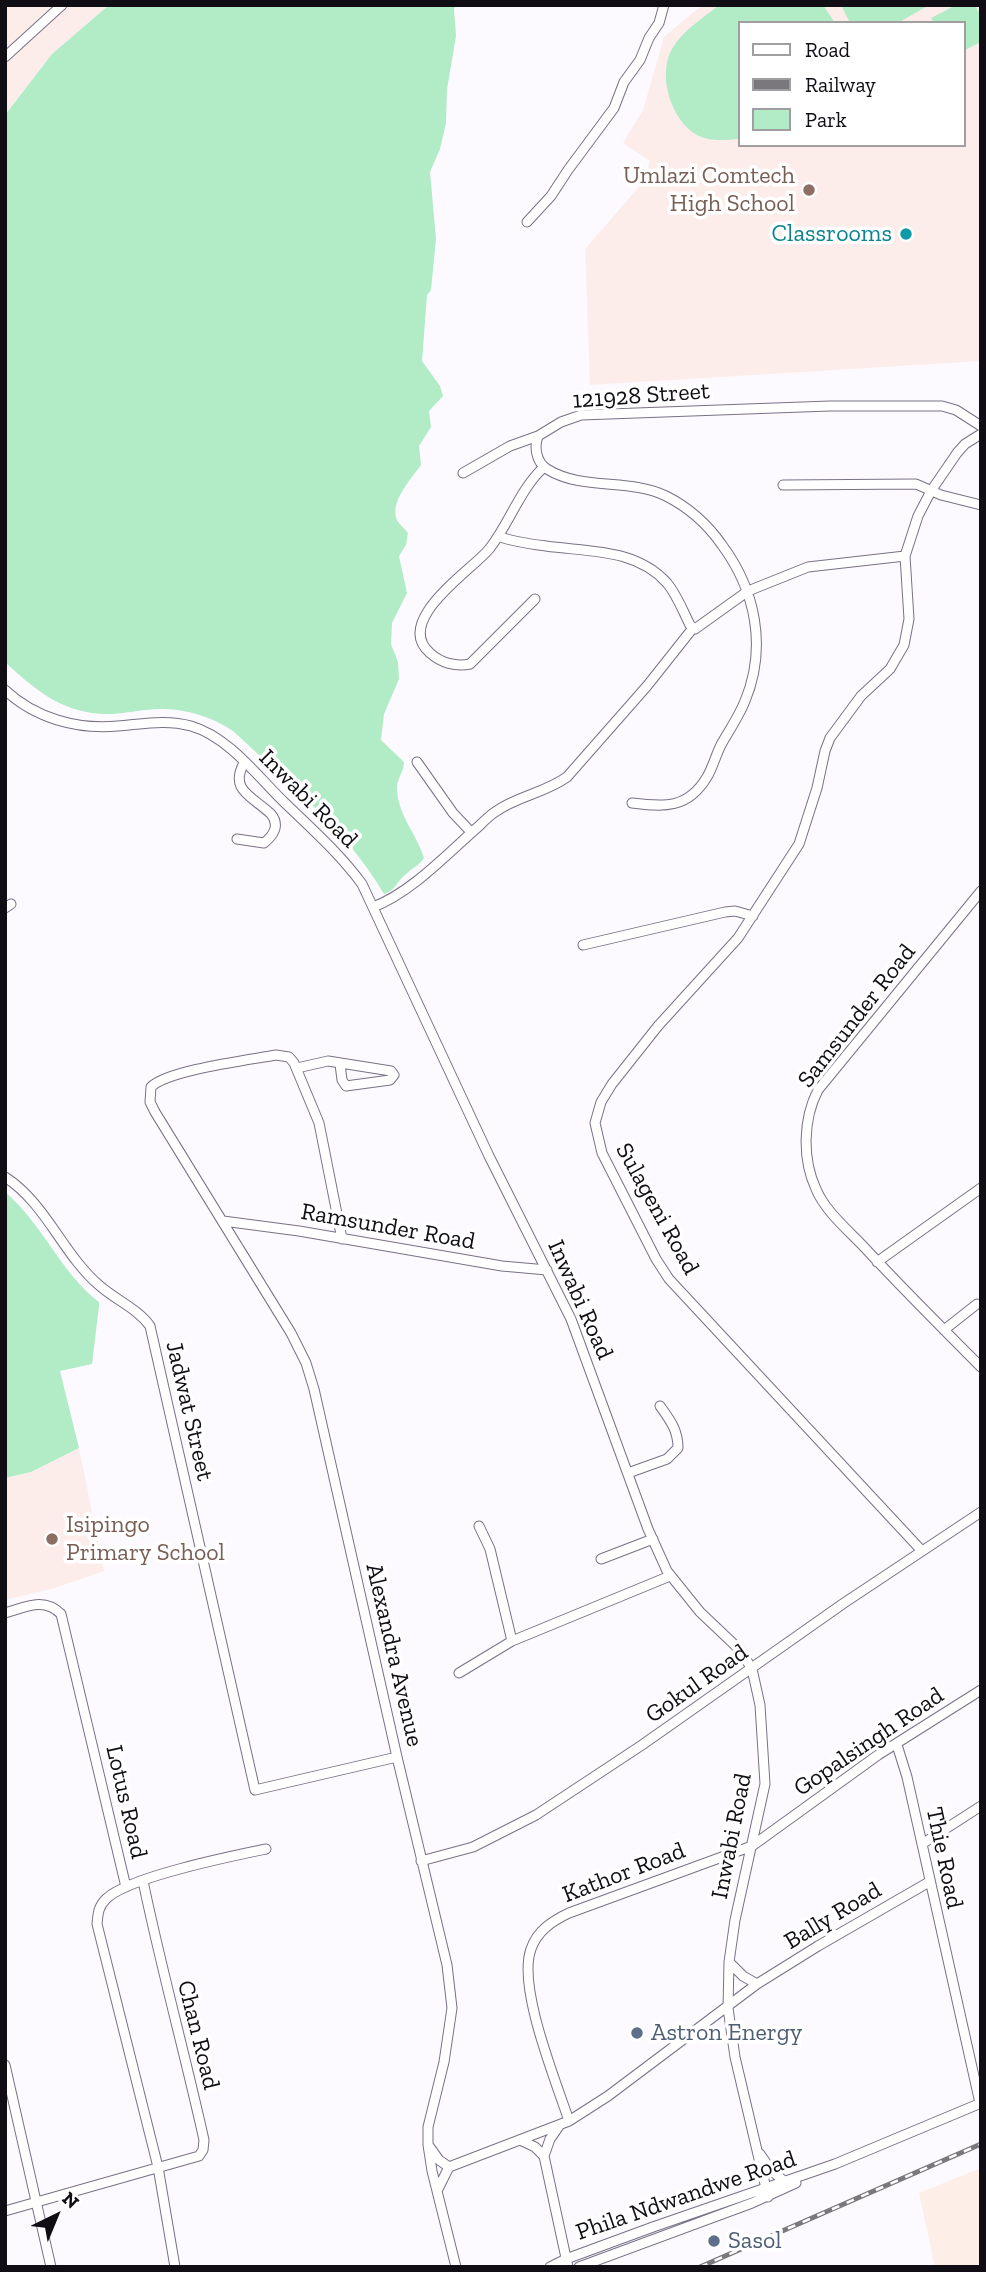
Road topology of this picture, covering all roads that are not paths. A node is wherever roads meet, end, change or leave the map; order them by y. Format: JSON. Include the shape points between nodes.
{"nodes":[{"id":1,"x":62,"y":5,"type":"edge"},
{"id":2,"x":664,"y":5,"type":"edge"},
{"id":3,"x":5,"y":57,"type":"edge"},
{"id":4,"x":527,"y":222,"type":"dead end"},
{"id":5,"x":981,"y":426,"type":"edge"},
{"id":6,"x":981,"y":434,"type":"edge"},
{"id":7,"x":538,"y":436,"type":"junction"},
{"id":8,"x":544,"y":467,"type":"junction"},
{"id":9,"x":463,"y":473,"type":"dead end"},
{"id":10,"x":783,"y":485,"type":"dead end"},
{"id":11,"x":932,"y":491,"type":"junction"},
{"id":12,"x":981,"y":505,"type":"edge"},
{"id":13,"x":498,"y":536,"type":"junction"},
{"id":14,"x":905,"y":556,"type":"junction"},
{"id":15,"x":748,"y":591,"type":"junction"},
{"id":16,"x":535,"y":599,"type":"dead end"},
{"id":17,"x":693,"y":628,"type":"junction"},
{"id":18,"x":5,"y":690,"type":"edge"},
{"id":19,"x":417,"y":762,"type":"dead end"},
{"id":20,"x":244,"y":763,"type":"junction"},
{"id":21,"x":632,"y":803,"type":"dead end"},
{"id":22,"x":471,"y":832,"type":"junction"},
{"id":23,"x":237,"y":839,"type":"dead end"},
{"id":24,"x":981,"y":891,"type":"edge"},
{"id":25,"x":373,"y":907,"type":"junction"},
{"id":26,"x":753,"y":916,"type":"junction"},
{"id":27,"x":583,"y":945,"type":"dead end"},
{"id":28,"x":340,"y":1064,"type":"junction"},
{"id":29,"x":297,"y":1068,"type":"junction"},
{"id":30,"x":5,"y":1177,"type":"edge"},
{"id":31,"x":981,"y":1188,"type":"edge"},
{"id":32,"x":223,"y":1222,"type":"junction"},
{"id":33,"x":342,"y":1239,"type":"junction"},
{"id":34,"x":877,"y":1262,"type":"junction"},
{"id":35,"x":547,"y":1270,"type":"junction"},
{"id":36,"x":977,"y":1304,"type":"dead end"},
{"id":37,"x":944,"y":1330,"type":"junction"},
{"id":38,"x":981,"y":1367,"type":"edge"},
{"id":39,"x":660,"y":1406,"type":"dead end"},
{"id":40,"x":628,"y":1473,"type":"junction"},
{"id":41,"x":981,"y":1512,"type":"edge"},
{"id":42,"x":480,"y":1526,"type":"dead end"},
{"id":43,"x":653,"y":1539,"type":"junction"},
{"id":44,"x":922,"y":1551,"type":"junction"},
{"id":45,"x":601,"y":1559,"type":"dead end"},
{"id":46,"x":670,"y":1576,"type":"junction"},
{"id":47,"x":5,"y":1613,"type":"edge"},
{"id":48,"x":512,"y":1641,"type":"junction"},
{"id":49,"x":752,"y":1669,"type":"junction"},
{"id":50,"x":459,"y":1673,"type":"dead end"},
{"id":51,"x":981,"y":1690,"type":"edge"},
{"id":52,"x":897,"y":1745,"type":"junction"},
{"id":53,"x":397,"y":1756,"type":"junction"},
{"id":54,"x":981,"y":1806,"type":"edge"},
{"id":55,"x":757,"y":1825,"type":"junction"},
{"id":56,"x":779,"y":1826,"type":"junction"},
{"id":57,"x":922,"y":1844,"type":"junction"},
{"id":58,"x":752,"y":1846,"type":"junction"},
{"id":59,"x":266,"y":1849,"type":"dead end"},
{"id":60,"x":421,"y":1861,"type":"junction"},
{"id":61,"x":143,"y":1881,"type":"junction"},
{"id":62,"x":929,"y":1882,"type":"junction"},
{"id":63,"x":126,"y":1887,"type":"junction"},
{"id":64,"x":729,"y":1962,"type":"junction"},
{"id":65,"x":757,"y":1984,"type":"junction"},
{"id":66,"x":728,"y":2008,"type":"junction"},
{"id":67,"x":5,"y":2065,"type":"edge"},
{"id":68,"x":979,"y":2087,"type":"edge"},
{"id":69,"x":980,"y":2103,"type":"edge"},
{"id":70,"x":569,"y":2121,"type":"junction"},
{"id":71,"x":559,"y":2126,"type":"junction"},
{"id":72,"x":519,"y":2140,"type":"junction"},
{"id":73,"x":428,"y":2145,"type":"junction"},
{"id":74,"x":756,"y":2147,"type":"junction"},
{"id":75,"x":544,"y":2156,"type":"junction"},
{"id":76,"x":835,"y":2164,"type":"junction"},
{"id":77,"x":159,"y":2166,"type":"junction"},
{"id":78,"x":450,"y":2167,"type":"junction"},
{"id":79,"x":785,"y":2182,"type":"junction"},
{"id":80,"x":438,"y":2189,"type":"junction"},
{"id":81,"x":767,"y":2192,"type":"junction"},
{"id":82,"x":37,"y":2202,"type":"junction"},
{"id":83,"x":5,"y":2211,"type":"edge"},
{"id":84,"x":567,"y":2263,"type":"edge"},
{"id":85,"x":51,"y":2267,"type":"edge"},
{"id":86,"x":175,"y":2267,"type":"edge"},
{"id":87,"x":456,"y":2267,"type":"edge"},
{"id":88,"x":550,"y":2267,"type":"edge"},
{"id":89,"x":579,"y":2267,"type":"edge"}],
"edges":[{"from":1,"to":3,"type":"street"},
{"from":2,"to":4,"type":"street","via":[[614,108]]},
{"from":5,"to":7,"type":"street","name":"121928 Street","via":[[942,406],[844,406],[581,415]]},
{"from":6,"to":11,"type":"street","via":[[965,443]]},
{"from":7,"to":8,"type":"street","via":[[537,453]]},
{"from":7,"to":9,"type":"street","name":"121928 Street"},
{"from":8,"to":13,"type":"street","via":[[529,483]]},
{"from":8,"to":15,"type":"street","via":[[573,478],[640,487],[667,496],[698,518],[722,544]]},
{"from":10,"to":11,"type":"street","via":[[916,484]]},
{"from":11,"to":12,"type":"street"},
{"from":11,"to":14,"type":"street","via":[[914,525]]},
{"from":13,"to":16,"type":"street","via":[[433,603],[422,628],[428,652],[460,666],[470,664]]},
{"from":13,"to":17,"type":"street","via":[[631,559],[667,583]]},
{"from":14,"to":15,"type":"street","via":[[808,567]]},
{"from":14,"to":26,"type":"street","name":"Sulageni Road","via":[[909,619],[904,645],[890,669],[830,738],[799,844]]},
{"from":15,"to":17,"type":"street"},
{"from":15,"to":21,"type":"street","via":[[758,636],[752,681],[706,778],[689,796],[666,807]]},
{"from":17,"to":22,"type":"street","via":[[567,776],[502,807]]},
{"from":18,"to":20,"type":"street","name":"Inwabi Road","via":[[38,714],[77,724],[192,726],[220,741]]},
{"from":19,"to":22,"type":"street"},
{"from":20,"to":23,"type":"street","via":[[237,775],[240,785],[271,814],[275,827],[264,843]]},
{"from":20,"to":25,"type":"street","name":"Inwabi Road","via":[[354,873]]},
{"from":22,"to":25,"type":"street","via":[[416,882]]},
{"from":24,"to":34,"type":"street","name":"Samsunder Road","via":[[811,1104],[806,1141],[816,1191]]},
{"from":25,"to":35,"type":"street","name":"Inwabi Road"},
{"from":26,"to":27,"type":"street","via":[[724,912]]},
{"from":26,"to":44,"type":"street","name":"Sulageni Road","via":[[612,1084],[601,1102],[596,1137],[669,1279]]},
{"from":28,"to":28,"type":"street","via":[[391,1071],[394,1075],[390,1080],[346,1086]]},
{"from":28,"to":29,"type":"street","via":[[328,1061]]},
{"from":29,"to":32,"type":"street","name":"Alexandra Avenue","via":[[289,1058],[276,1055],[163,1078],[151,1087],[155,1112]]},
{"from":29,"to":33,"type":"street","via":[[320,1123]]},
{"from":30,"to":53,"type":"street","name":"Jadwat Street","via":[[26,1193],[98,1285],[150,1326],[255,1790]]},
{"from":31,"to":34,"type":"street"},
{"from":32,"to":33,"type":"street","name":"Ramsunder Road"},
{"from":32,"to":53,"type":"street","name":"Alexandra Avenue","via":[[291,1333],[308,1370]]},
{"from":33,"to":35,"type":"street","name":"Ramsunder Road"},
{"from":34,"to":37,"type":"street","name":"Samsunder Road"},
{"from":35,"to":40,"type":"street","name":"Inwabi Road","via":[[577,1332]]},
{"from":36,"to":37,"type":"street"},
{"from":37,"to":38,"type":"street","name":"Samsunder Road"},
{"from":39,"to":40,"type":"street","via":[[678,1436],[678,1448],[667,1459]]},
{"from":40,"to":43,"type":"street","name":"Inwabi Road"},
{"from":41,"to":44,"type":"street","name":"Gokul Road"},
{"from":42,"to":48,"type":"street"},
{"from":43,"to":45,"type":"street"},
{"from":43,"to":46,"type":"street","name":"Inwabi Road"},
{"from":44,"to":49,"type":"street","name":"Gokul Road"},
{"from":46,"to":48,"type":"street"},
{"from":46,"to":49,"type":"street","name":"Inwabi Road","via":[[740,1650]]},
{"from":47,"to":63,"type":"street","name":"Lotus Road","via":[[42,1604],[61,1614]]},
{"from":48,"to":50,"type":"street"},
{"from":49,"to":55,"type":"street","name":"Inwabi Road","via":[[766,1770]]},
{"from":49,"to":60,"type":"street","name":"Gokul Road","via":[[520,1824],[473,1847]]},
{"from":51,"to":52,"type":"street","name":"Gopalsingh Road"},
{"from":52,"to":56,"type":"street","name":"Gopalsingh Road"},
{"from":52,"to":57,"type":"street","name":"Thie Road"},
{"from":53,"to":60,"type":"street","name":"Alexandra Avenue"},
{"from":54,"to":57,"type":"street"},
{"from":55,"to":56,"type":"street","name":"Gopalsingh Road"},
{"from":55,"to":58,"type":"street","name":"Inwabi Road"},
{"from":56,"to":58,"type":"street","name":"Gopalsingh Road"},
{"from":57,"to":62,"type":"street","name":"Thie Road"},
{"from":58,"to":64,"type":"street","name":"Inwabi Road"},
{"from":58,"to":70,"type":"street","name":"Kathor Road","via":[[561,1916],[537,1938],[528,1960],[528,1979]]},
{"from":59,"to":61,"type":"street"},
{"from":60,"to":73,"type":"street","name":"Alexandra Avenue","via":[[447,1965],[452,2008]]},
{"from":61,"to":63,"type":"street"},
{"from":61,"to":77,"type":"street","name":"Chan Road","via":[[204,2146],[199,2156]]},
{"from":62,"to":65,"type":"street","name":"Bally Road"},
{"from":62,"to":68,"type":"street","name":"Thie Road"},
{"from":63,"to":77,"type":"street","name":"Lotus Road","via":[[101,1905],[97,1924]]},
{"from":64,"to":65,"type":"street"},
{"from":64,"to":66,"type":"street","name":"Inwabi Road"},
{"from":65,"to":66,"type":"street","name":"Bally Road"},
{"from":66,"to":70,"type":"street","name":"Bally Road"},
{"from":66,"to":74,"type":"street","name":"Inwabi Road"},
{"from":67,"to":82,"type":"street"},
{"from":68,"to":69,"type":"street","name":"Thie Road"},
{"from":69,"to":76,"type":"street","name":"Phila Ndwandwe Road"},
{"from":70,"to":71,"type":"street","name":"Bally Road"},
{"from":71,"to":72,"type":"street","name":"Bally Road"},
{"from":71,"to":75,"type":"street"},
{"from":72,"to":75,"type":"street"},
{"from":72,"to":78,"type":"street","name":"Bally Road"},
{"from":73,"to":78,"type":"street"},
{"from":73,"to":80,"type":"street","name":"Alexandra Avenue"},
{"from":74,"to":79,"type":"street","name":"Inwabi Road"},
{"from":74,"to":81,"type":"street","name":"Inwabi Road"},
{"from":75,"to":84,"type":"street"},
{"from":76,"to":79,"type":"street","name":"Phila Ndwandwe Road"},
{"from":76,"to":81,"type":"street","name":"Phila Ndwandwe Road"},
{"from":77,"to":82,"type":"street","name":"Chan Road"},
{"from":77,"to":86,"type":"street","name":"Lotus Road"},
{"from":78,"to":80,"type":"street"},
{"from":79,"to":81,"type":"street","name":"Phila Ndwandwe Road"},
{"from":80,"to":87,"type":"street","name":"Alexandra Avenue"},
{"from":81,"to":84,"type":"street","name":"Phila Ndwandwe Road"},
{"from":81,"to":89,"type":"street","name":"Phila Ndwandwe Road"},
{"from":82,"to":83,"type":"street","name":"Chan Road"},
{"from":82,"to":85,"type":"street"},
{"from":84,"to":88,"type":"street","name":"Phila Ndwandwe Road"}]}
